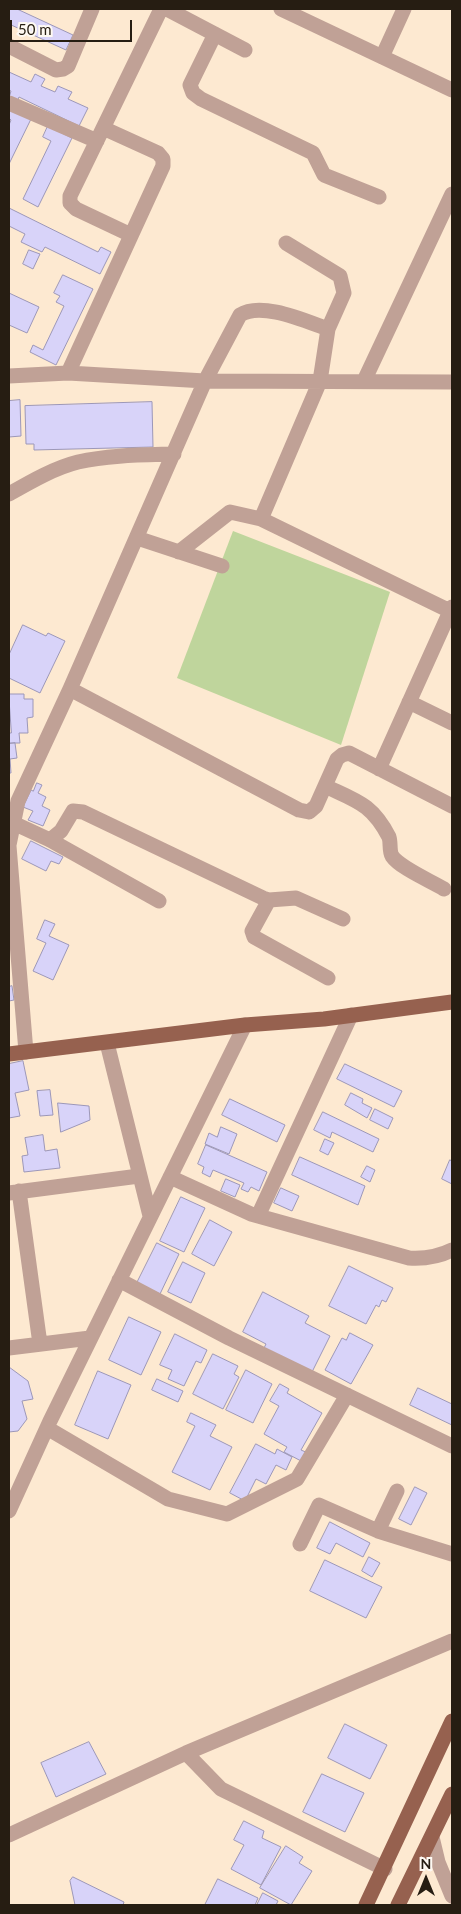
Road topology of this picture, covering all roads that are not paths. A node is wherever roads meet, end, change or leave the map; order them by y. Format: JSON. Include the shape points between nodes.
{"nodes":[{"id":1,"x":92,"y":9,"type":"edge"},
{"id":2,"x":161,"y":9,"type":"edge"},
{"id":3,"x":167,"y":9,"type":"edge"},
{"id":4,"x":281,"y":9,"type":"edge"},
{"id":5,"x":404,"y":9,"type":"edge"},
{"id":6,"x":215,"y":34,"type":"junction"},
{"id":7,"x":9,"y":46,"type":"edge"},
{"id":8,"x":245,"y":50,"type":"dead end"},
{"id":9,"x":382,"y":57,"type":"junction"},
{"id":10,"x":452,"y":90,"type":"edge"},
{"id":11,"x":9,"y":103,"type":"edge"},
{"id":12,"x":100,"y":135,"type":"junction"},
{"id":13,"x":452,"y":194,"type":"edge"},
{"id":14,"x":379,"y":196,"type":"dead end"},
{"id":15,"x":131,"y":235,"type":"junction"},
{"id":16,"x":286,"y":243,"type":"dead end"},
{"id":17,"x":328,"y":329,"type":"junction"},
{"id":18,"x":68,"y":373,"type":"junction"},
{"id":19,"x":9,"y":376,"type":"edge"},
{"id":20,"x":205,"y":381,"type":"junction"},
{"id":21,"x":320,"y":381,"type":"junction"},
{"id":22,"x":364,"y":381,"type":"junction"},
{"id":23,"x":452,"y":382,"type":"edge"},
{"id":24,"x":174,"y":454,"type":"junction"},
{"id":25,"x":9,"y":494,"type":"edge"},
{"id":26,"x":261,"y":519,"type":"junction"},
{"id":27,"x":137,"y":538,"type":"junction"},
{"id":28,"x":179,"y":552,"type":"junction"},
{"id":29,"x":222,"y":566,"type":"dead end"},
{"id":30,"x":451,"y":609,"type":"edge"},
{"id":31,"x":70,"y":689,"type":"junction"},
{"id":32,"x":409,"y":702,"type":"junction"},
{"id":33,"x":452,"y":723,"type":"edge"},
{"id":34,"x":379,"y":769,"type":"junction"},
{"id":35,"x":325,"y":786,"type":"junction"},
{"id":36,"x":452,"y":806,"type":"edge"},
{"id":37,"x":11,"y":822,"type":"edge"},
{"id":38,"x":50,"y":840,"type":"junction"},
{"id":39,"x":9,"y":846,"type":"edge"},
{"id":40,"x":444,"y":889,"type":"dead end"},
{"id":41,"x":269,"y":900,"type":"junction"},
{"id":42,"x":159,"y":901,"type":"dead end"},
{"id":43,"x":344,"y":919,"type":"dead end"},
{"id":44,"x":328,"y":978,"type":"dead end"},
{"id":45,"x":452,"y":1002,"type":"edge"},
{"id":46,"x":351,"y":1016,"type":"junction"},
{"id":47,"x":245,"y":1025,"type":"junction"},
{"id":48,"x":107,"y":1043,"type":"junction"},
{"id":49,"x":26,"y":1052,"type":"junction"},
{"id":50,"x":9,"y":1054,"type":"edge"},
{"id":51,"x":139,"y":1176,"type":"junction"},
{"id":52,"x":170,"y":1177,"type":"junction"},
{"id":53,"x":14,"y":1192,"type":"edge"},
{"id":54,"x":150,"y":1216,"type":"junction"},
{"id":55,"x":258,"y":1216,"type":"junction"},
{"id":56,"x":452,"y":1250,"type":"edge"},
{"id":57,"x":119,"y":1280,"type":"junction"},
{"id":58,"x":90,"y":1338,"type":"junction"},
{"id":59,"x":40,"y":1344,"type":"junction"},
{"id":60,"x":9,"y":1348,"type":"edge"},
{"id":61,"x":347,"y":1395,"type":"junction"},
{"id":62,"x":47,"y":1428,"type":"junction"},
{"id":63,"x":452,"y":1446,"type":"edge"},
{"id":64,"x":397,"y":1491,"type":"dead end"},
{"id":65,"x":11,"y":1503,"type":"edge"},
{"id":66,"x":378,"y":1530,"type":"junction"},
{"id":67,"x":300,"y":1544,"type":"dead end"},
{"id":68,"x":452,"y":1554,"type":"edge"},
{"id":69,"x":452,"y":1641,"type":"edge"},
{"id":70,"x":452,"y":1721,"type":"edge"},
{"id":71,"x":186,"y":1753,"type":"junction"},
{"id":72,"x":452,"y":1794,"type":"edge"},
{"id":73,"x":9,"y":1835,"type":"edge"},
{"id":74,"x":432,"y":1837,"type":"junction"},
{"id":75,"x":385,"y":1869,"type":"junction"},
{"id":76,"x":452,"y":1896,"type":"edge"},
{"id":77,"x":366,"y":1905,"type":"edge"},
{"id":78,"x":398,"y":1905,"type":"edge"}],
"edges":[{"from":1,"to":7,"type":"street","via":[[68,66],[63,69],[56,70]]},
{"from":2,"to":12,"type":"street"},
{"from":3,"to":6,"type":"street"},
{"from":4,"to":9,"type":"street"},
{"from":5,"to":9,"type":"street"},
{"from":6,"to":8,"type":"street"},
{"from":6,"to":14,"type":"street","via":[[190,85],[193,93],[312,153],[324,175]]},
{"from":9,"to":10,"type":"street"},
{"from":11,"to":12,"type":"street"},
{"from":12,"to":15,"type":"street","via":[[70,196],[70,203],[76,209]]},
{"from":12,"to":15,"type":"street","via":[[158,153],[163,158],[163,166]]},
{"from":13,"to":22,"type":"street"},
{"from":15,"to":18,"type":"street"},
{"from":16,"to":17,"type":"street","via":[[340,276],[344,293]]},
{"from":17,"to":20,"type":"street","via":[[292,316],[247,310],[240,315]]},
{"from":17,"to":21,"type":"street"},
{"from":18,"to":19,"type":"street"},
{"from":18,"to":20,"type":"street"},
{"from":20,"to":21,"type":"street"},
{"from":20,"to":24,"type":"street"},
{"from":21,"to":22,"type":"street"},
{"from":21,"to":26,"type":"street"},
{"from":22,"to":23,"type":"street"},
{"from":24,"to":25,"type":"street","via":[[78,462]]},
{"from":24,"to":27,"type":"street"},
{"from":26,"to":28,"type":"street","via":[[230,512]]},
{"from":26,"to":30,"type":"street"},
{"from":27,"to":28,"type":"street"},
{"from":27,"to":31,"type":"street"},
{"from":28,"to":29,"type":"street"},
{"from":30,"to":32,"type":"street"},
{"from":31,"to":35,"type":"street","via":[[299,810],[309,812],[316,806]]},
{"from":31,"to":37,"type":"street"},
{"from":32,"to":33,"type":"street"},
{"from":32,"to":34,"type":"street"},
{"from":34,"to":35,"type":"street","via":[[349,754],[342,755]]},
{"from":34,"to":36,"type":"street"},
{"from":35,"to":40,"type":"street","via":[[372,811],[380,820],[390,840],[392,855],[399,863]]},
{"from":37,"to":38,"type":"street"},
{"from":37,"to":39,"type":"street"},
{"from":38,"to":41,"type":"street","via":[[61,832],[73,811],[83,812]]},
{"from":38,"to":42,"type":"street"},
{"from":39,"to":49,"type":"street"},
{"from":41,"to":43,"type":"street","via":[[296,898]]},
{"from":41,"to":44,"type":"street","via":[[252,931],[254,938]]},
{"from":45,"to":46,"type":"main road"},
{"from":46,"to":47,"type":"main road"},
{"from":46,"to":55,"type":"street"},
{"from":47,"to":48,"type":"main road"},
{"from":47,"to":52,"type":"street"},
{"from":48,"to":49,"type":"main road"},
{"from":48,"to":51,"type":"street"},
{"from":49,"to":50,"type":"main road"},
{"from":51,"to":53,"type":"street"},
{"from":51,"to":54,"type":"street"},
{"from":52,"to":54,"type":"street"},
{"from":52,"to":55,"type":"street"},
{"from":53,"to":59,"type":"street"},
{"from":54,"to":57,"type":"street"},
{"from":55,"to":56,"type":"street","via":[[409,1258],[423,1259]]},
{"from":57,"to":58,"type":"street"},
{"from":57,"to":61,"type":"street"},
{"from":58,"to":59,"type":"street"},
{"from":58,"to":62,"type":"street"},
{"from":59,"to":60,"type":"street"},
{"from":61,"to":62,"type":"street","via":[[297,1479],[227,1514],[168,1499]]},
{"from":61,"to":63,"type":"street"},
{"from":62,"to":65,"type":"street"},
{"from":64,"to":66,"type":"street"},
{"from":66,"to":67,"type":"street","via":[[319,1505]]},
{"from":66,"to":68,"type":"street"},
{"from":69,"to":71,"type":"street"},
{"from":70,"to":75,"type":"main road"},
{"from":71,"to":73,"type":"street"},
{"from":71,"to":75,"type":"street","via":[[222,1789]]},
{"from":72,"to":74,"type":"main road"},
{"from":74,"to":76,"type":"street"},
{"from":74,"to":78,"type":"main road"},
{"from":75,"to":77,"type":"main road"}]}
